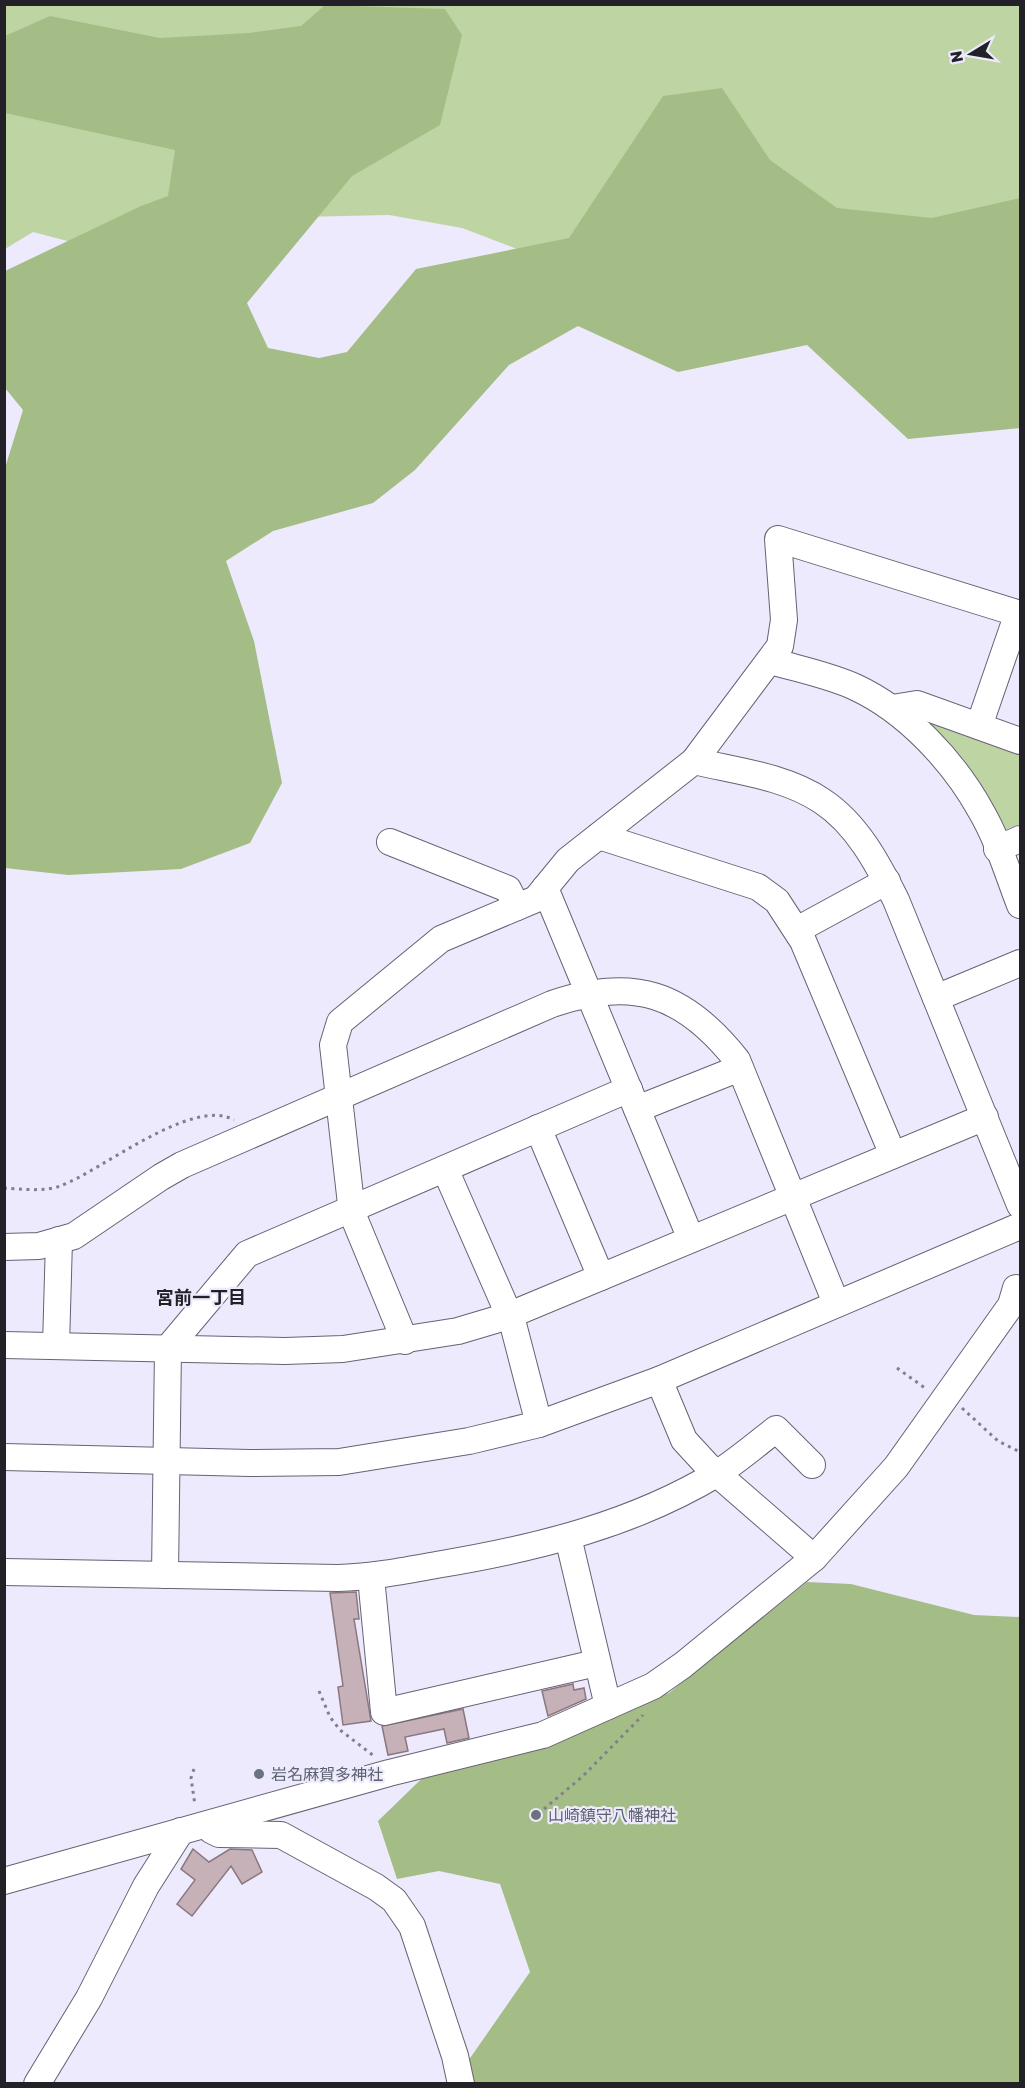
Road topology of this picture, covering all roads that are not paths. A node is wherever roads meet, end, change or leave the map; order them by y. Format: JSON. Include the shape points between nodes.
{"nodes":[{"id":1,"x":1019,"y":613,"type":"edge"},
{"id":2,"x":771,"y":661,"type":"junction"},
{"id":3,"x":892,"y":708,"type":"junction"},
{"id":4,"x":979,"y":726,"type":"junction"},
{"id":5,"x":1020,"y":741,"type":"edge"},
{"id":6,"x":694,"y":761,"type":"junction"},
{"id":7,"x":599,"y":836,"type":"junction"},
{"id":8,"x":1020,"y":839,"type":"edge"},
{"id":9,"x":390,"y":842,"type":"dead end"},
{"id":10,"x":997,"y":849,"type":"junction"},
{"id":11,"x":887,"y":881,"type":"junction"},
{"id":12,"x":545,"y":888,"type":"junction"},
{"id":13,"x":1020,"y":905,"type":"edge"},
{"id":14,"x":517,"y":907,"type":"junction"},
{"id":15,"x":797,"y":930,"type":"junction"},
{"id":16,"x":1020,"y":963,"type":"edge"},
{"id":17,"x":589,"y":993,"type":"junction"},
{"id":18,"x":936,"y":998,"type":"junction"},
{"id":19,"x":740,"y":1068,"type":"junction"},
{"id":20,"x":339,"y":1097,"type":"junction"},
{"id":21,"x":633,"y":1099,"type":"junction"},
{"id":22,"x":985,"y":1117,"type":"junction"},
{"id":23,"x":538,"y":1128,"type":"junction"},
{"id":24,"x":893,"y":1155,"type":"junction"},
{"id":25,"x":445,"y":1168,"type":"junction"},
{"id":26,"x":792,"y":1197,"type":"junction"},
{"id":27,"x":1020,"y":1205,"type":"edge"},
{"id":28,"x":352,"y":1209,"type":"junction"},
{"id":29,"x":1020,"y":1226,"type":"edge"},
{"id":30,"x":692,"y":1239,"type":"junction"},
{"id":31,"x":59,"y":1240,"type":"junction"},
{"id":32,"x":4,"y":1247,"type":"edge"},
{"id":33,"x":601,"y":1277,"type":"junction"},
{"id":34,"x":1016,"y":1288,"type":"dead end"},
{"id":35,"x":836,"y":1304,"type":"junction"},
{"id":36,"x":509,"y":1315,"type":"junction"},
{"id":37,"x":405,"y":1341,"type":"junction"},
{"id":38,"x":4,"y":1345,"type":"edge"},
{"id":39,"x":56,"y":1346,"type":"junction"},
{"id":40,"x":168,"y":1348,"type":"junction"},
{"id":41,"x":659,"y":1380,"type":"junction"},
{"id":42,"x":539,"y":1424,"type":"junction"},
{"id":43,"x":4,"y":1457,"type":"edge"},
{"id":44,"x":166,"y":1461,"type":"junction"},
{"id":45,"x":812,"y":1465,"type":"dead end"},
{"id":46,"x":718,"y":1472,"type":"junction"},
{"id":47,"x":568,"y":1537,"type":"junction"},
{"id":48,"x":814,"y":1558,"type":"junction"},
{"id":49,"x":4,"y":1572,"type":"edge"},
{"id":50,"x":165,"y":1575,"type":"junction"},
{"id":51,"x":371,"y":1577,"type":"junction"},
{"id":52,"x":596,"y":1663,"type":"junction"},
{"id":53,"x":609,"y":1706,"type":"junction"},
{"id":54,"x":194,"y":1829,"type":"junction"},
{"id":55,"x":4,"y":1881,"type":"edge"},
{"id":56,"x":37,"y":2084,"type":"edge"},
{"id":57,"x":461,"y":2084,"type":"edge"}],
"edges":[{"from":1,"to":2,"type":"street","via":[[778,539],[784,620],[780,646]]},
{"from":1,"to":4,"type":"street"},
{"from":2,"to":3,"type":"street","via":[[854,686]]},
{"from":2,"to":6,"type":"street"},
{"from":3,"to":4,"type":"street","via":[[917,704]]},
{"from":3,"to":10,"type":"street","via":[[964,783],[983,814]]},
{"from":4,"to":5,"type":"street"},
{"from":6,"to":7,"type":"street"},
{"from":6,"to":11,"type":"street","via":[[764,777],[823,801],[868,849]]},
{"from":7,"to":12,"type":"street","via":[[568,860]]},
{"from":7,"to":15,"type":"street","via":[[758,887],[777,901]]},
{"from":8,"to":10,"type":"street"},
{"from":9,"to":14,"type":"street","via":[[508,889]]},
{"from":10,"to":13,"type":"street"},
{"from":11,"to":15,"type":"street"},
{"from":11,"to":18,"type":"street"},
{"from":12,"to":14,"type":"street","via":[[536,899]]},
{"from":12,"to":17,"type":"street"},
{"from":14,"to":20,"type":"street","via":[[441,939],[340,1022],[333,1045]]},
{"from":15,"to":24,"type":"street"},
{"from":16,"to":18,"type":"street"},
{"from":17,"to":19,"type":"street","via":[[632,990],[674,1003],[718,1036]]},
{"from":17,"to":20,"type":"street","via":[[552,1004]]},
{"from":17,"to":21,"type":"street"},
{"from":18,"to":22,"type":"street"},
{"from":19,"to":21,"type":"street"},
{"from":19,"to":26,"type":"street"},
{"from":20,"to":28,"type":"street"},
{"from":20,"to":31,"type":"street","via":[[161,1177],[75,1236]]},
{"from":21,"to":23,"type":"street"},
{"from":21,"to":30,"type":"street"},
{"from":22,"to":24,"type":"street"},
{"from":22,"to":27,"type":"street"},
{"from":23,"to":25,"type":"street"},
{"from":23,"to":33,"type":"street"},
{"from":24,"to":26,"type":"street"},
{"from":25,"to":28,"type":"street"},
{"from":25,"to":36,"type":"street"},
{"from":26,"to":30,"type":"street"},
{"from":26,"to":35,"type":"street"},
{"from":28,"to":37,"type":"street"},
{"from":28,"to":40,"type":"street","via":[[247,1254]]},
{"from":29,"to":35,"type":"street"},
{"from":30,"to":33,"type":"street"},
{"from":31,"to":32,"type":"street","via":[[39,1246]]},
{"from":31,"to":39,"type":"street"},
{"from":33,"to":36,"type":"street"},
{"from":34,"to":48,"type":"street","via":[[1011,1305],[896,1467]]},
{"from":35,"to":41,"type":"street"},
{"from":36,"to":37,"type":"street","via":[[458,1331]]},
{"from":36,"to":42,"type":"street"},
{"from":37,"to":40,"type":"street","via":[[285,1351]]},
{"from":38,"to":39,"type":"street"},
{"from":39,"to":40,"type":"street"},
{"from":40,"to":44,"type":"street"},
{"from":41,"to":42,"type":"street"},
{"from":41,"to":46,"type":"street","via":[[684,1440]]},
{"from":42,"to":44,"type":"street","via":[[469,1442],[339,1462]]},
{"from":43,"to":44,"type":"street"},
{"from":44,"to":50,"type":"street"},
{"from":45,"to":46,"type":"street","via":[[776,1429]]},
{"from":46,"to":47,"type":"street","via":[[628,1516]]},
{"from":46,"to":48,"type":"street"},
{"from":47,"to":51,"type":"street","via":[[508,1553]]},
{"from":47,"to":52,"type":"street"},
{"from":48,"to":53,"type":"street","via":[[683,1665],[653,1686]]},
{"from":49,"to":50,"type":"street"},
{"from":50,"to":51,"type":"street"},
{"from":51,"to":52,"type":"street","via":[[384,1712]]},
{"from":52,"to":53,"type":"street"},
{"from":53,"to":54,"type":"street","via":[[543,1735],[389,1773]]},
{"from":54,"to":55,"type":"street"},
{"from":54,"to":56,"type":"street","via":[[146,1886],[88,1998]]},
{"from":54,"to":57,"type":"street","via":[[219,1834],[280,1835],[394,1900],[412,1926]]}]}
